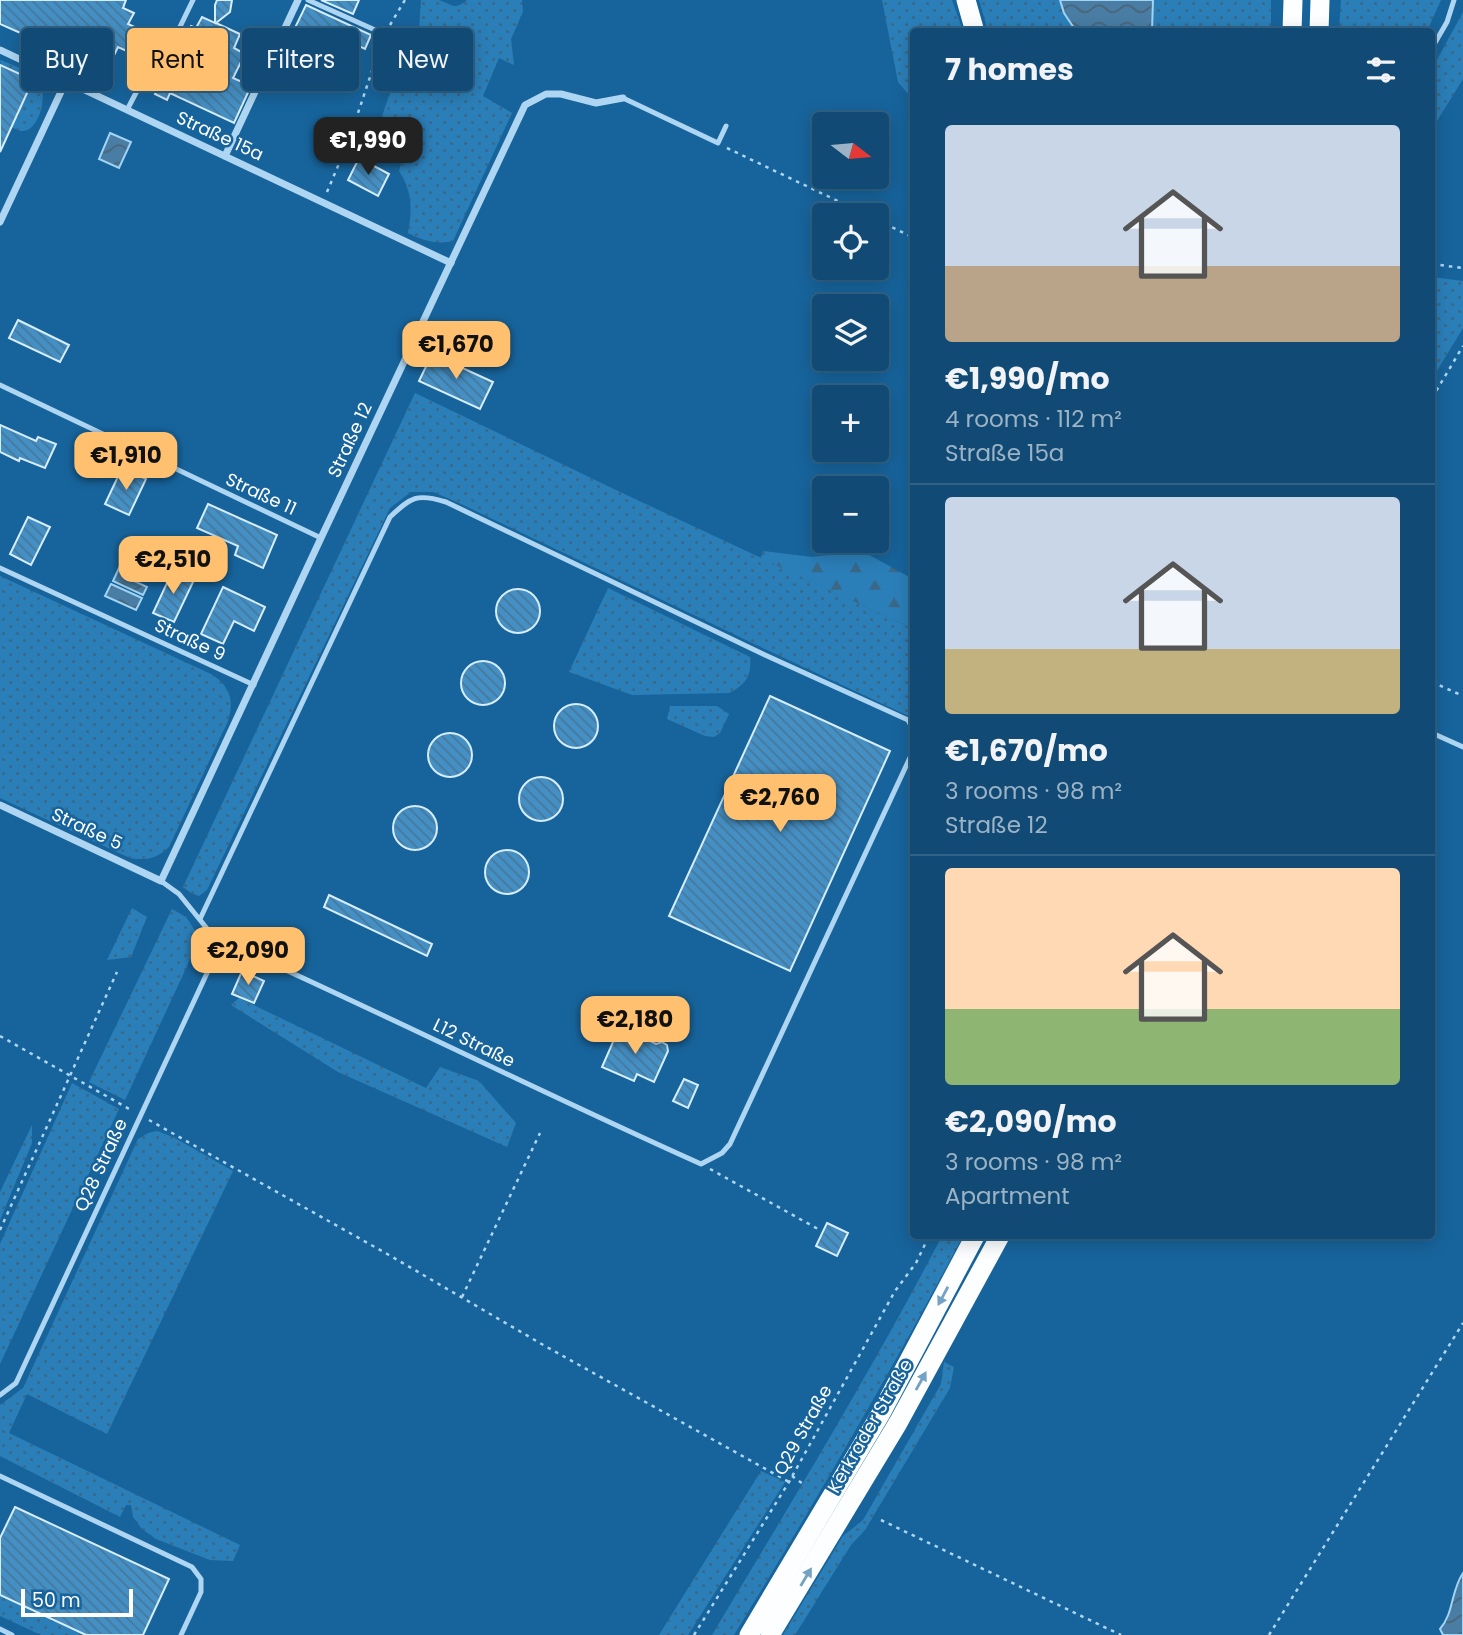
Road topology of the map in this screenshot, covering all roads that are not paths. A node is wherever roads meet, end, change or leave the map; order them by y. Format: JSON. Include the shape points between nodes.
{"nodes":[{"id":1,"x":193,"y":0,"type":"edge"},
{"id":2,"x":298,"y":0,"type":"edge"},
{"id":3,"x":308,"y":0,"type":"edge"},
{"id":4,"x":966,"y":0,"type":"edge"},
{"id":5,"x":1293,"y":0,"type":"edge"},
{"id":6,"x":1320,"y":0,"type":"edge"},
{"id":7,"x":1454,"y":0,"type":"edge"},
{"id":8,"x":974,"y":28,"type":"edge"},
{"id":9,"x":1292,"y":28,"type":"edge"},
{"id":10,"x":1319,"y":28,"type":"edge"},
{"id":11,"x":373,"y":29,"type":"edge"},
{"id":12,"x":1435,"y":43,"type":"edge"},
{"id":13,"x":0,"y":50,"type":"edge"},
{"id":14,"x":21,"y":60,"type":"edge"},
{"id":15,"x":61,"y":91,"type":"edge"},
{"id":16,"x":87,"y":91,"type":"edge"},
{"id":17,"x":623,"y":98,"type":"joint"},
{"id":18,"x":127,"y":110,"type":"junction"},
{"id":19,"x":726,"y":126,"type":"dead end"},
{"id":20,"x":225,"y":156,"type":"junction"},
{"id":21,"x":0,"y":222,"type":"edge"},
{"id":22,"x":451,"y":263,"type":"junction"},
{"id":23,"x":0,"y":385,"type":"edge"},
{"id":24,"x":321,"y":538,"type":"junction"},
{"id":25,"x":0,"y":568,"type":"edge"},
{"id":26,"x":254,"y":685,"type":"junction"},
{"id":27,"x":910,"y":724,"type":"edge"},
{"id":28,"x":1435,"y":734,"type":"edge"},
{"id":29,"x":1463,"y":747,"type":"edge"},
{"id":30,"x":910,"y":758,"type":"edge"},
{"id":31,"x":0,"y":805,"type":"edge"},
{"id":32,"x":162,"y":881,"type":"junction"},
{"id":33,"x":200,"y":919,"type":"junction"},
{"id":34,"x":222,"y":942,"type":"junction"},
{"id":35,"x":973,"y":1239,"type":"edge"},
{"id":36,"x":998,"y":1239,"type":"edge"},
{"id":37,"x":0,"y":1395,"type":"edge"},
{"id":38,"x":0,"y":1476,"type":"edge"},
{"id":39,"x":0,"y":1629,"type":"edge"},
{"id":40,"x":12,"y":1635,"type":"edge"},
{"id":41,"x":181,"y":1635,"type":"edge"},
{"id":42,"x":748,"y":1635,"type":"edge"},
{"id":43,"x":770,"y":1635,"type":"edge"}],
"edges":[{"from":1,"to":18,"type":"lane","via":[[159,70],[138,89]]},
{"from":2,"to":20,"type":"street"},
{"from":3,"to":11,"type":"lane"},
{"from":4,"to":8,"type":"highway"},
{"from":5,"to":9,"type":"highway"},
{"from":6,"to":10,"type":"highway"},
{"from":7,"to":12,"type":"lane"},
{"from":13,"to":14,"type":"street","name":"Straße 15a"},
{"from":15,"to":21,"type":"street"},
{"from":16,"to":18,"type":"street","name":"Straße 15a"},
{"from":17,"to":19,"type":"lane","via":[[718,143]]},
{"from":17,"to":22,"type":"street","name":"Straße 12","via":[[596,103],[546,94],[525,105]]},
{"from":18,"to":20,"type":"street","name":"Straße 15a"},
{"from":20,"to":22,"type":"street","name":"Straße 15a"},
{"from":22,"to":24,"type":"street","name":"Straße 12"},
{"from":23,"to":24,"type":"lane","name":"Straße 11"},
{"from":24,"to":26,"type":"street","name":"Straße 12"},
{"from":25,"to":26,"type":"lane","name":"Straße 9"},
{"from":26,"to":32,"type":"street","name":"Straße 12"},
{"from":27,"to":33,"type":"lane","via":[[446,502],[429,497],[408,500],[390,517]]},
{"from":28,"to":29,"type":"lane"},
{"from":30,"to":34,"type":"lane","name":"L12 Straße","via":[[730,1144],[701,1164]]},
{"from":31,"to":32,"type":"street","name":"Straße 5"},
{"from":32,"to":33,"type":"lane"},
{"from":33,"to":34,"type":"lane"},
{"from":34,"to":37,"type":"lane","name":"Q28 Straße","via":[[16,1383]]},
{"from":35,"to":42,"type":"highway","name":"Kerkrader Straße","one_way":true,"via":[[880,1415]]},
{"from":43,"to":36,"type":"highway","name":"Kerkrader Straße","one_way":true,"via":[[898,1423]]},
{"from":38,"to":41,"type":"lane","via":[[192,1567],[201,1579],[201,1592]]},
{"from":39,"to":40,"type":"lane"}]}
